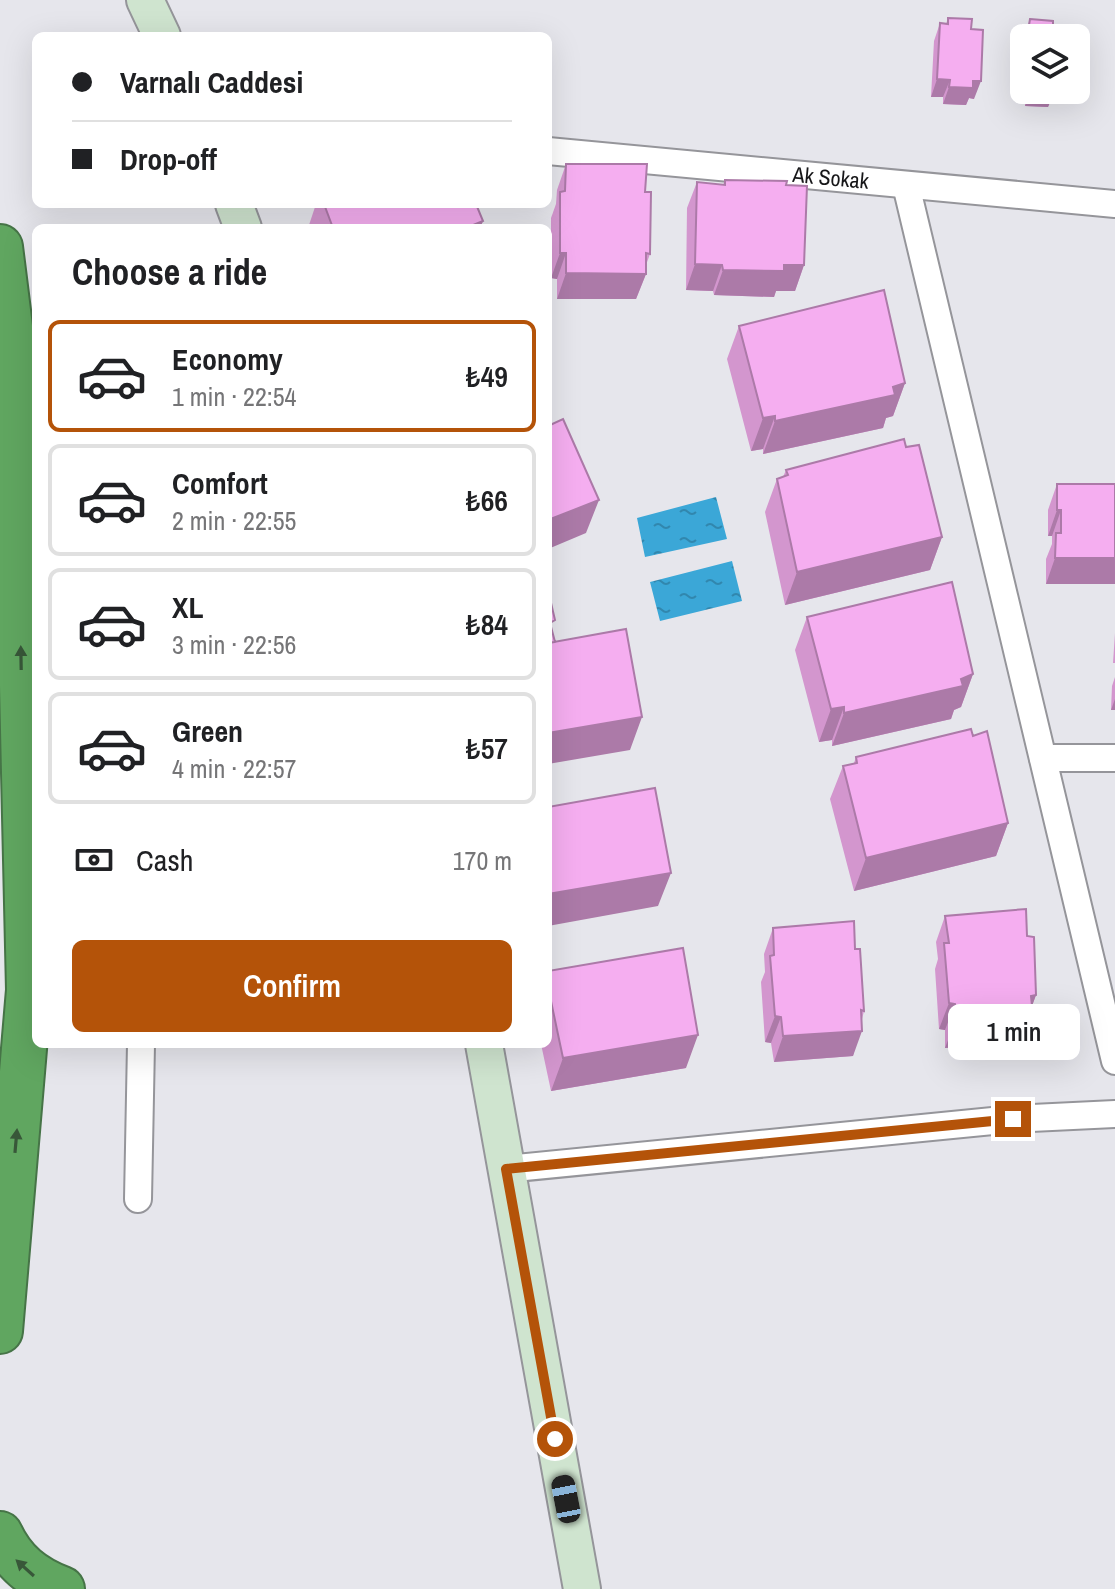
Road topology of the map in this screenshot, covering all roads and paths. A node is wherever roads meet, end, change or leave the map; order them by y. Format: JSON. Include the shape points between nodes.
{"nodes":[{"id":1,"x":552,"y":151,"type":"edge"},
{"id":2,"x":906,"y":185,"type":"junction"},
{"id":3,"x":1115,"y":204,"type":"edge"},
{"id":4,"x":0,"y":247,"type":"edge"},
{"id":5,"x":1043,"y":758,"type":"junction"},
{"id":6,"x":1115,"y":758,"type":"edge"},
{"id":7,"x":141,"y":1048,"type":"edge"},
{"id":8,"x":485,"y":1048,"type":"edge"},
{"id":9,"x":1115,"y":1061,"type":"edge"},
{"id":10,"x":1115,"y":1114,"type":"edge"},
{"id":11,"x":506,"y":1169,"type":"junction"},
{"id":12,"x":138,"y":1199,"type":"dead end"},
{"id":13,"x":0,"y":1331,"type":"edge"},
{"id":14,"x":0,"y":1534,"type":"edge"},
{"id":15,"x":62,"y":1589,"type":"edge"},
{"id":16,"x":582,"y":1589,"type":"edge"}],
"edges":[{"from":1,"to":2,"type":"street","name":"Ak Sokak"},
{"from":2,"to":3,"type":"street","name":"Ak Sokak"},
{"from":2,"to":5,"type":"street"},
{"from":13,"to":4,"type":"highway","one_way":true,"via":[[29,990],[11,335]]},
{"from":5,"to":6,"type":"street"},
{"from":5,"to":9,"type":"street"},
{"from":7,"to":12,"type":"street"},
{"from":8,"to":11,"type":"main road"},
{"from":10,"to":11,"type":"street","via":[[1013,1119]]},
{"from":11,"to":16,"type":"main road"},
{"from":15,"to":14,"type":"highway","one_way":true,"via":[[29,1574]]}]}
